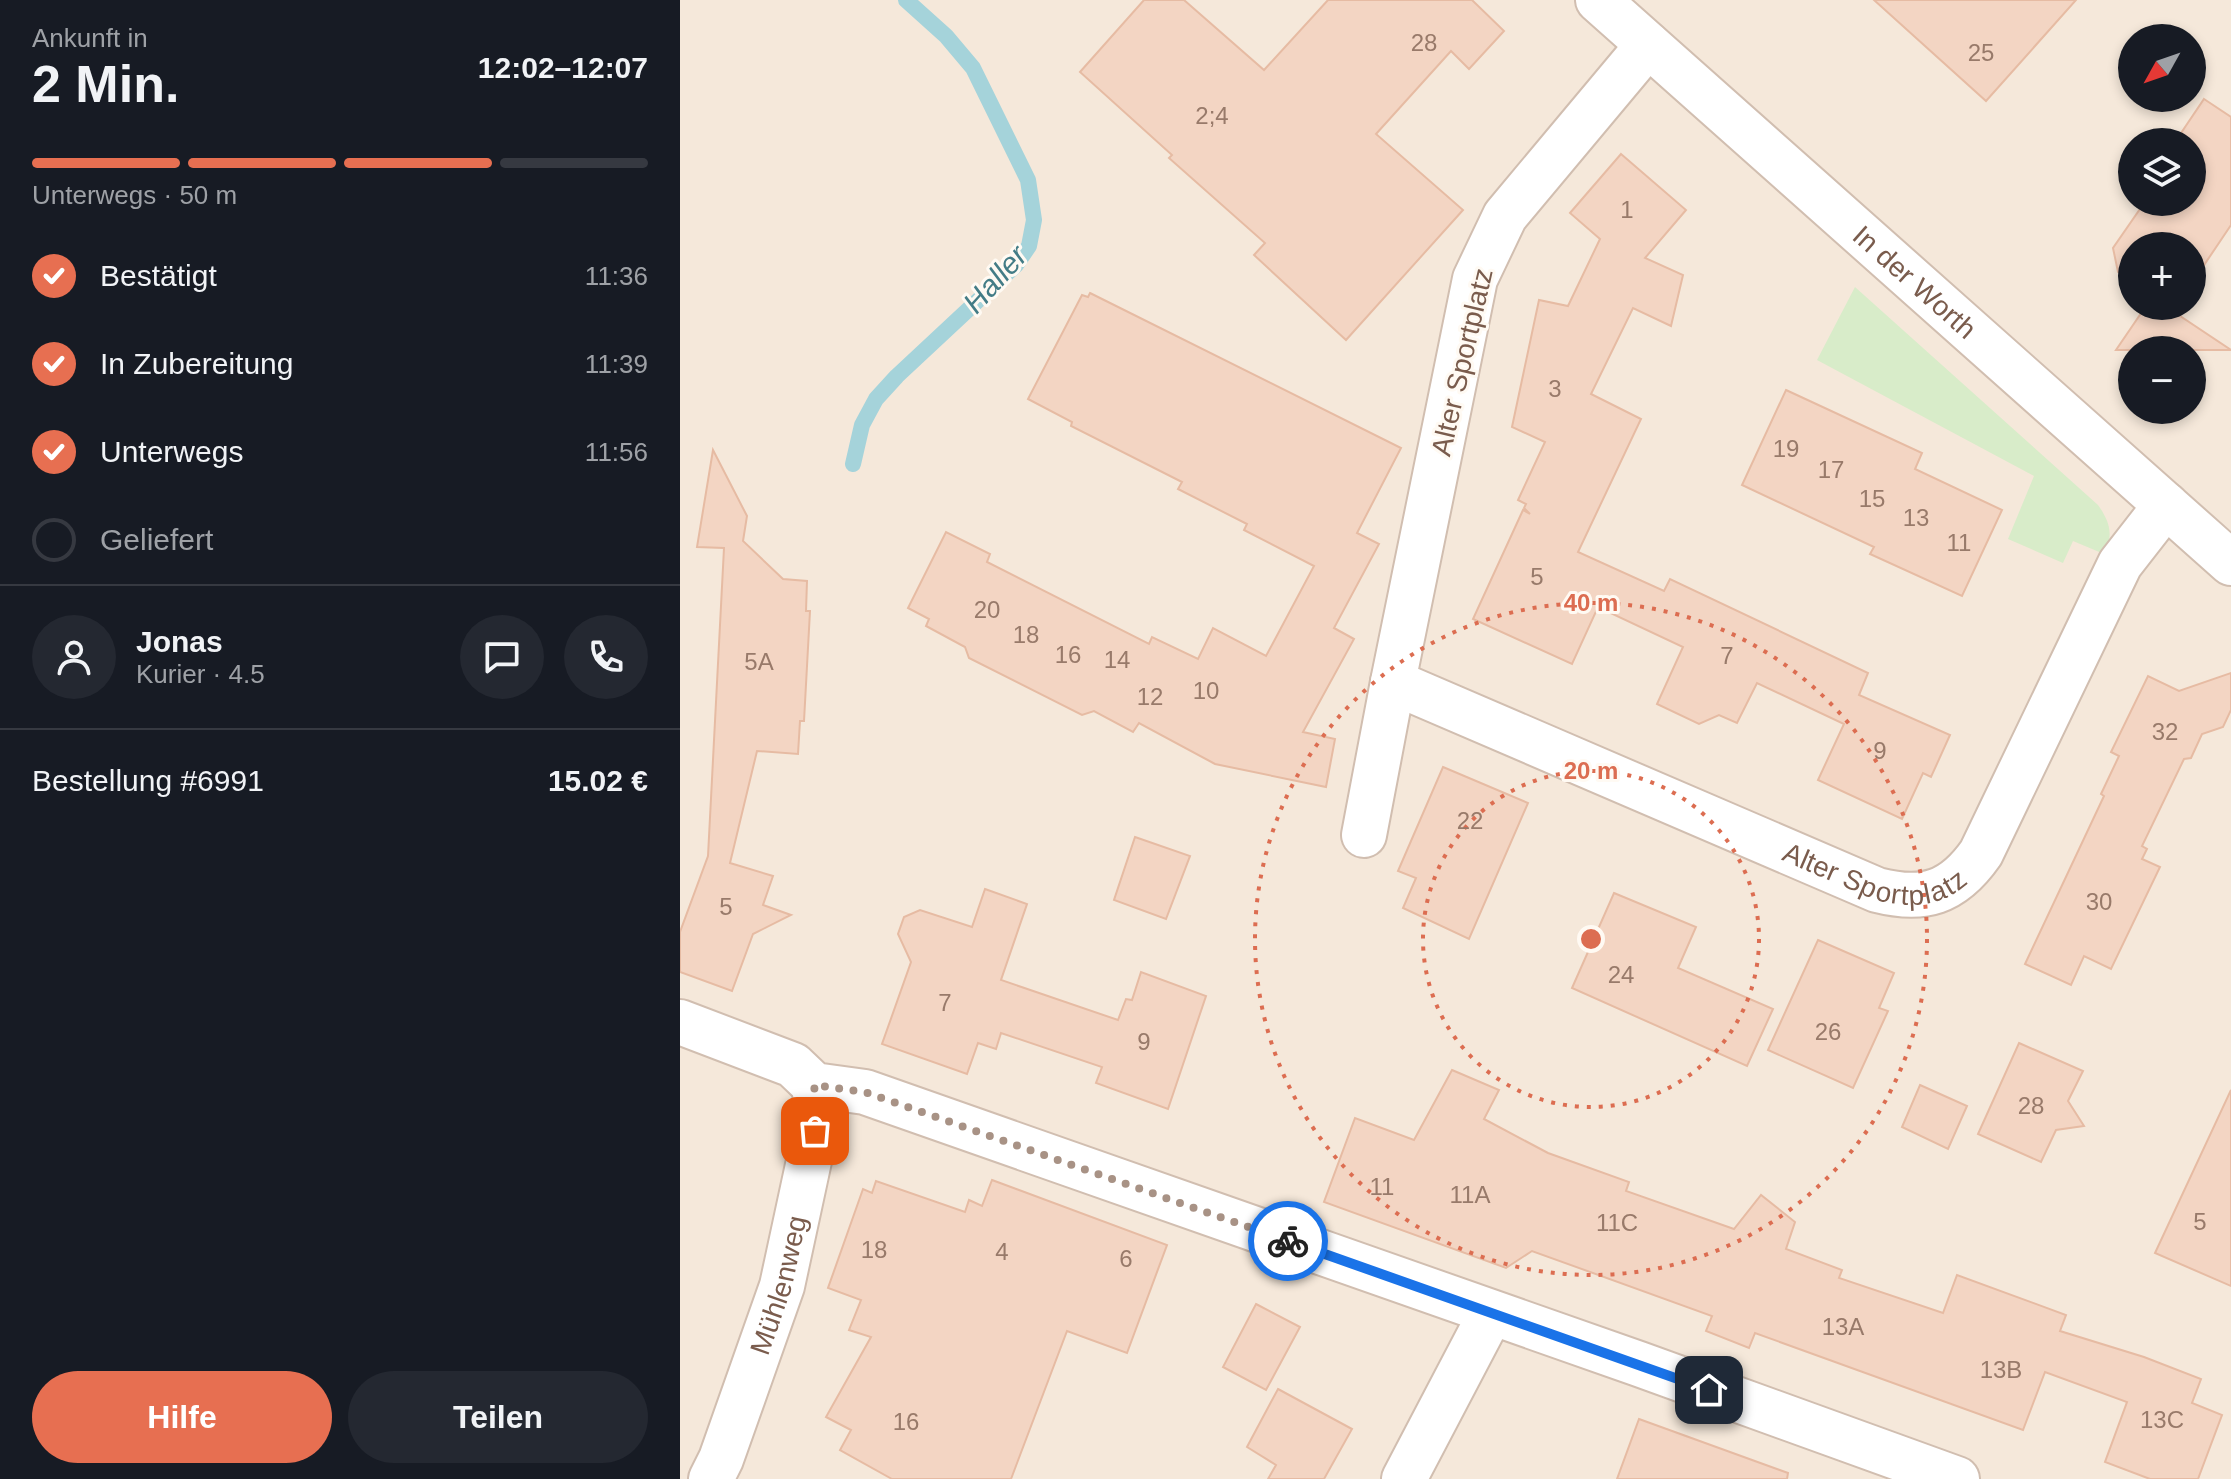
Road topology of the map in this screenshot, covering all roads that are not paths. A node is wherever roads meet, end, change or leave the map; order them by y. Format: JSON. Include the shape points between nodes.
{"nodes":[{"id":1,"x":1598,"y":0,"type":"edge"},
{"id":2,"x":1648,"y":45,"type":"junction"},
{"id":3,"x":2166,"y":505,"type":"junction"},
{"id":4,"x":2231,"y":563,"type":"edge"},
{"id":5,"x":1393,"y":682,"type":"junction"},
{"id":6,"x":1364,"y":835,"type":"dead end"},
{"id":7,"x":680,"y":1022,"type":"edge"},
{"id":8,"x":814,"y":1085,"type":"junction"},
{"id":9,"x":1491,"y":1313,"type":"junction"},
{"id":10,"x":711,"y":1479,"type":"edge"},
{"id":11,"x":1404,"y":1479,"type":"edge"},
{"id":12,"x":1957,"y":1479,"type":"edge"}],
"edges":[{"from":1,"to":2,"type":"street","name":"In der Worth"},
{"from":2,"to":3,"type":"street","name":"In der Worth"},
{"from":2,"to":5,"type":"street","name":"Alter Sportplatz","via":[[1505,216],[1475,279]]},
{"from":3,"to":4,"type":"street","name":"In der Worth"},
{"from":3,"to":5,"type":"street","name":"Alter Sportplatz","via":[[2120,564],[1981,853],[1955,882],[1918,896],[1877,890]]},
{"from":5,"to":6,"type":"street","name":"Alter Sportplatz"},
{"from":7,"to":8,"type":"street","via":[[793,1065]]},
{"from":8,"to":9,"type":"street","via":[[865,1092]]},
{"from":8,"to":10,"type":"street","name":"Mühlenweg","via":[[818,1119],[782,1286]]},
{"from":9,"to":11,"type":"street"},
{"from":9,"to":12,"type":"street"}]}
